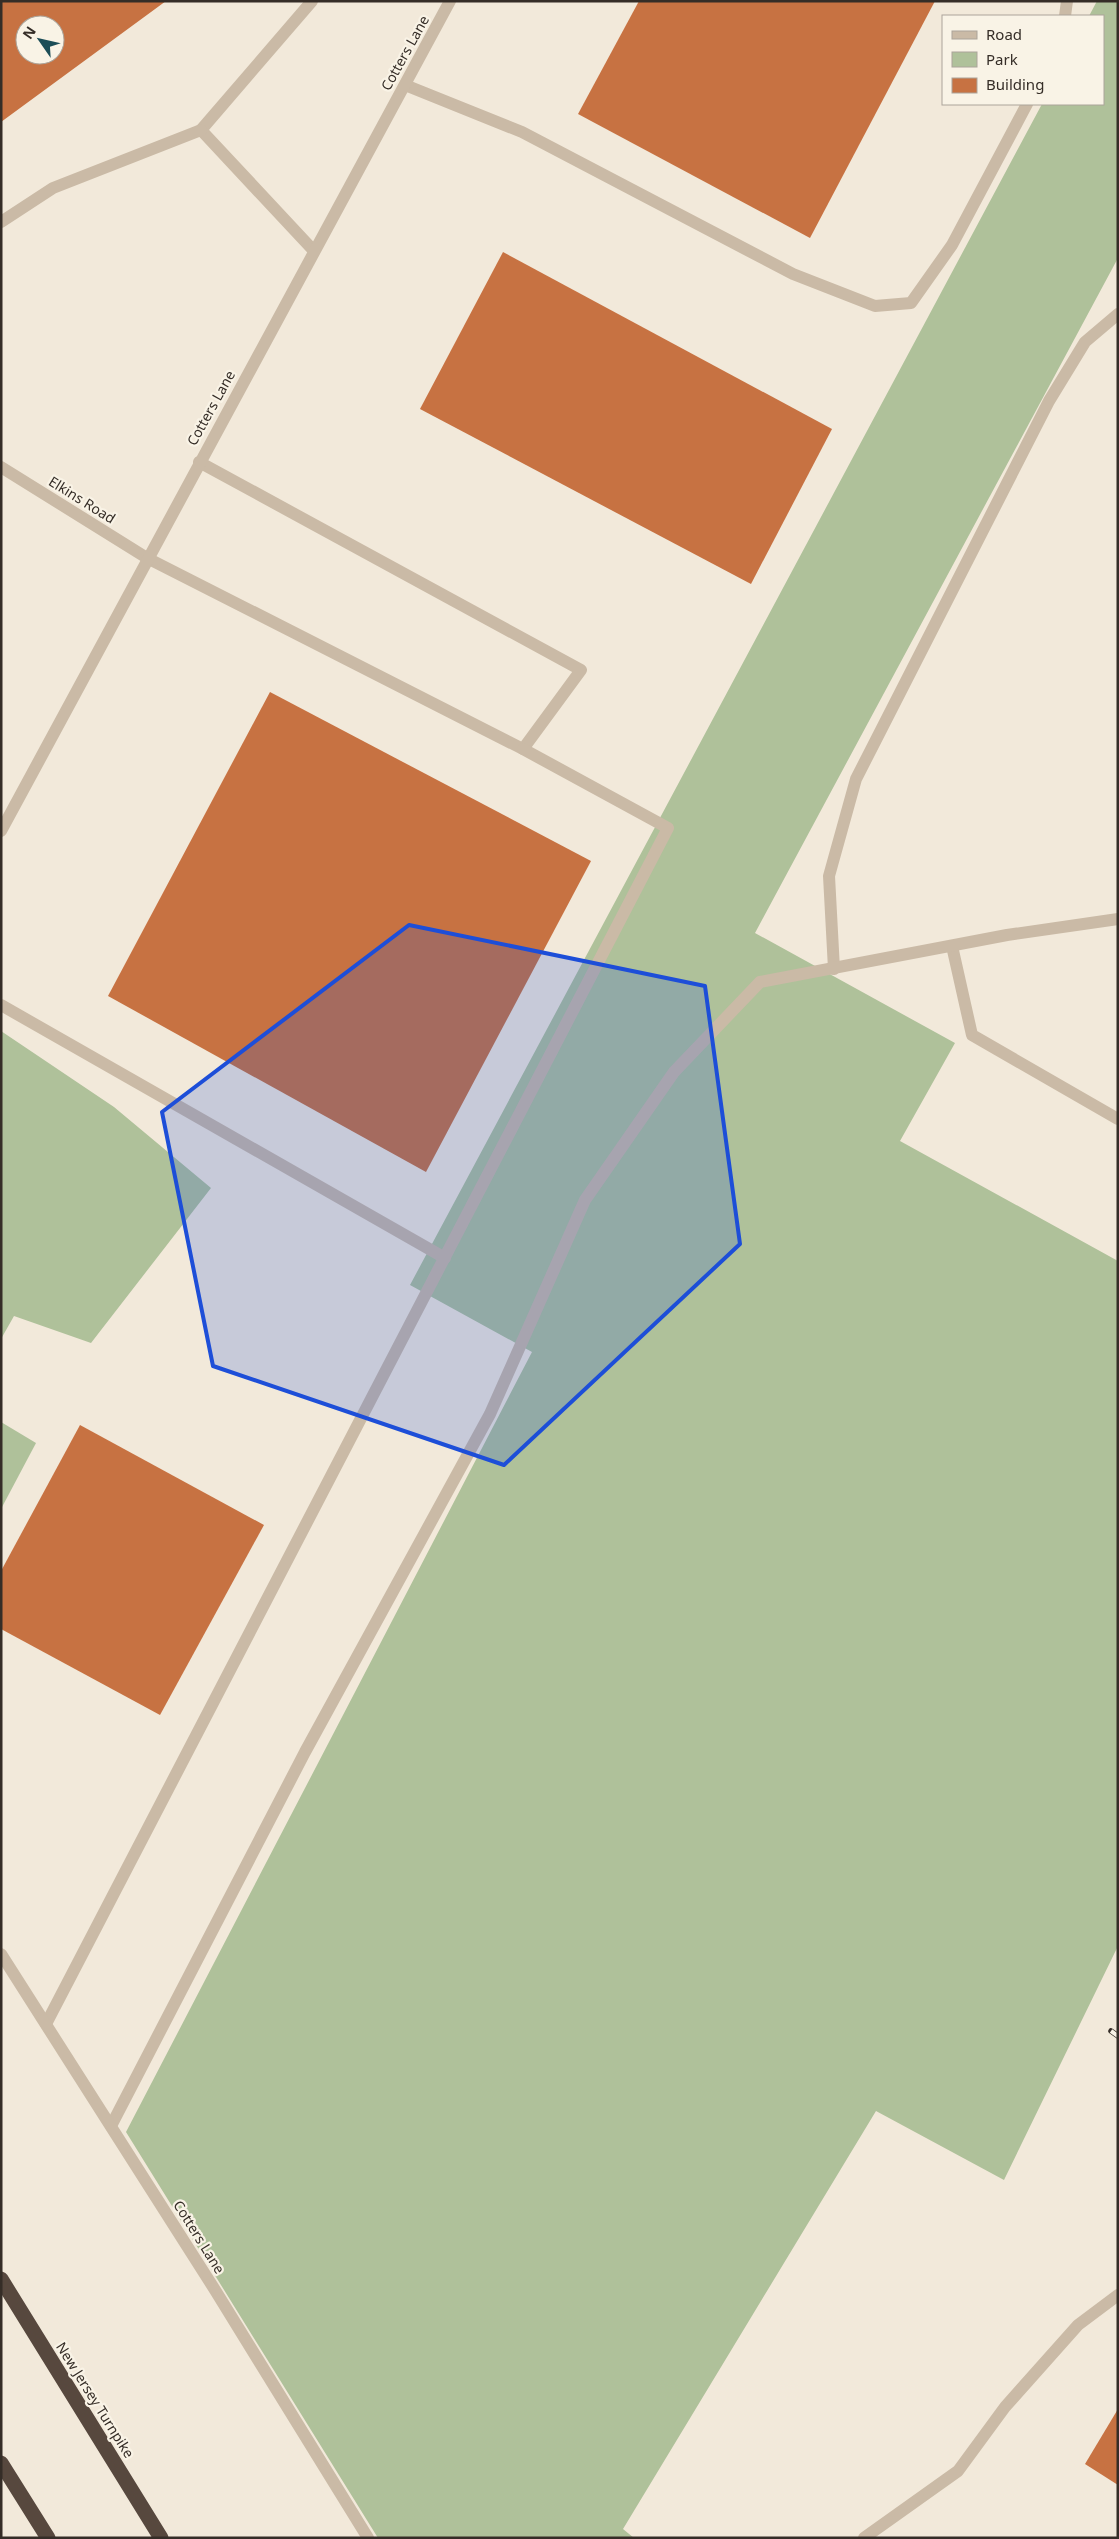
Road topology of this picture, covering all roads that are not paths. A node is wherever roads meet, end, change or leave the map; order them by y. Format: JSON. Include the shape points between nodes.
{"nodes":[{"id":1,"x":312,"y":1,"type":"edge"},
{"id":2,"x":450,"y":1,"type":"edge"},
{"id":3,"x":1067,"y":1,"type":"edge"},
{"id":4,"x":1065,"y":15,"type":"edge"},
{"id":5,"x":405,"y":85,"type":"junction"},
{"id":6,"x":1026,"y":105,"type":"edge"},
{"id":7,"x":202,"y":130,"type":"junction"},
{"id":8,"x":1,"y":222,"type":"edge"},
{"id":9,"x":314,"y":250,"type":"junction"},
{"id":10,"x":1118,"y":314,"type":"edge"},
{"id":11,"x":199,"y":462,"type":"junction"},
{"id":12,"x":1,"y":467,"type":"edge"},
{"id":13,"x":147,"y":558,"type":"junction"},
{"id":14,"x":523,"y":749,"type":"junction"},
{"id":15,"x":1,"y":831,"type":"edge"},
{"id":16,"x":1118,"y":919,"type":"edge"},
{"id":17,"x":952,"y":946,"type":"junction"},
{"id":18,"x":834,"y":969,"type":"junction"},
{"id":19,"x":1,"y":1005,"type":"edge"},
{"id":20,"x":1118,"y":1119,"type":"edge"},
{"id":21,"x":445,"y":1258,"type":"junction"},
{"id":22,"x":1,"y":1954,"type":"edge"},
{"id":23,"x":46,"y":2024,"type":"junction"},
{"id":24,"x":111,"y":2126,"type":"junction"},
{"id":25,"x":1,"y":2279,"type":"edge"},
{"id":26,"x":1118,"y":2295,"type":"edge"},
{"id":27,"x":1,"y":2463,"type":"edge"},
{"id":28,"x":48,"y":2538,"type":"edge"},
{"id":29,"x":161,"y":2538,"type":"edge"},
{"id":30,"x":368,"y":2538,"type":"edge"},
{"id":31,"x":864,"y":2538,"type":"edge"}],
"edges":[{"from":1,"to":7,"type":"street"},
{"from":2,"to":5,"type":"street","name":"Cotters Lane"},
{"from":3,"to":4,"type":"street"},
{"from":5,"to":6,"type":"street","via":[[522,132],[794,274],[875,306],[911,302],[952,245]]},
{"from":5,"to":9,"type":"street","name":"Cotters Lane"},
{"from":7,"to":8,"type":"street","via":[[53,188]]},
{"from":7,"to":9,"type":"street"},
{"from":9,"to":11,"type":"street","name":"Cotters Lane"},
{"from":10,"to":18,"type":"street","via":[[1085,342],[1049,401],[856,779],[828,876]]},
{"from":11,"to":13,"type":"street","name":"Cotters Lane"},
{"from":11,"to":14,"type":"street","via":[[582,670]]},
{"from":12,"to":13,"type":"street","name":"Elkins Road"},
{"from":13,"to":14,"type":"street","name":"Elkins Road"},
{"from":13,"to":15,"type":"street","name":"Cotters Lane"},
{"from":14,"to":21,"type":"street","name":"Elkins Road","via":[[668,828]]},
{"from":16,"to":17,"type":"street"},
{"from":17,"to":18,"type":"street"},
{"from":17,"to":20,"type":"street","via":[[972,1035]]},
{"from":18,"to":24,"type":"street","via":[[760,982],[674,1072],[585,1200],[490,1414],[305,1752]]},
{"from":19,"to":21,"type":"street"},
{"from":21,"to":23,"type":"street"},
{"from":22,"to":23,"type":"street","name":"Cotters Lane"},
{"from":23,"to":24,"type":"street","name":"Cotters Lane"},
{"from":24,"to":30,"type":"street","name":"Cotters Lane"},
{"from":25,"to":29,"type":"highway","name":"New Jersey Turnpike"},
{"from":26,"to":31,"type":"street","via":[[1078,2325],[1005,2407],[958,2471]]},
{"from":27,"to":28,"type":"highway"}]}
